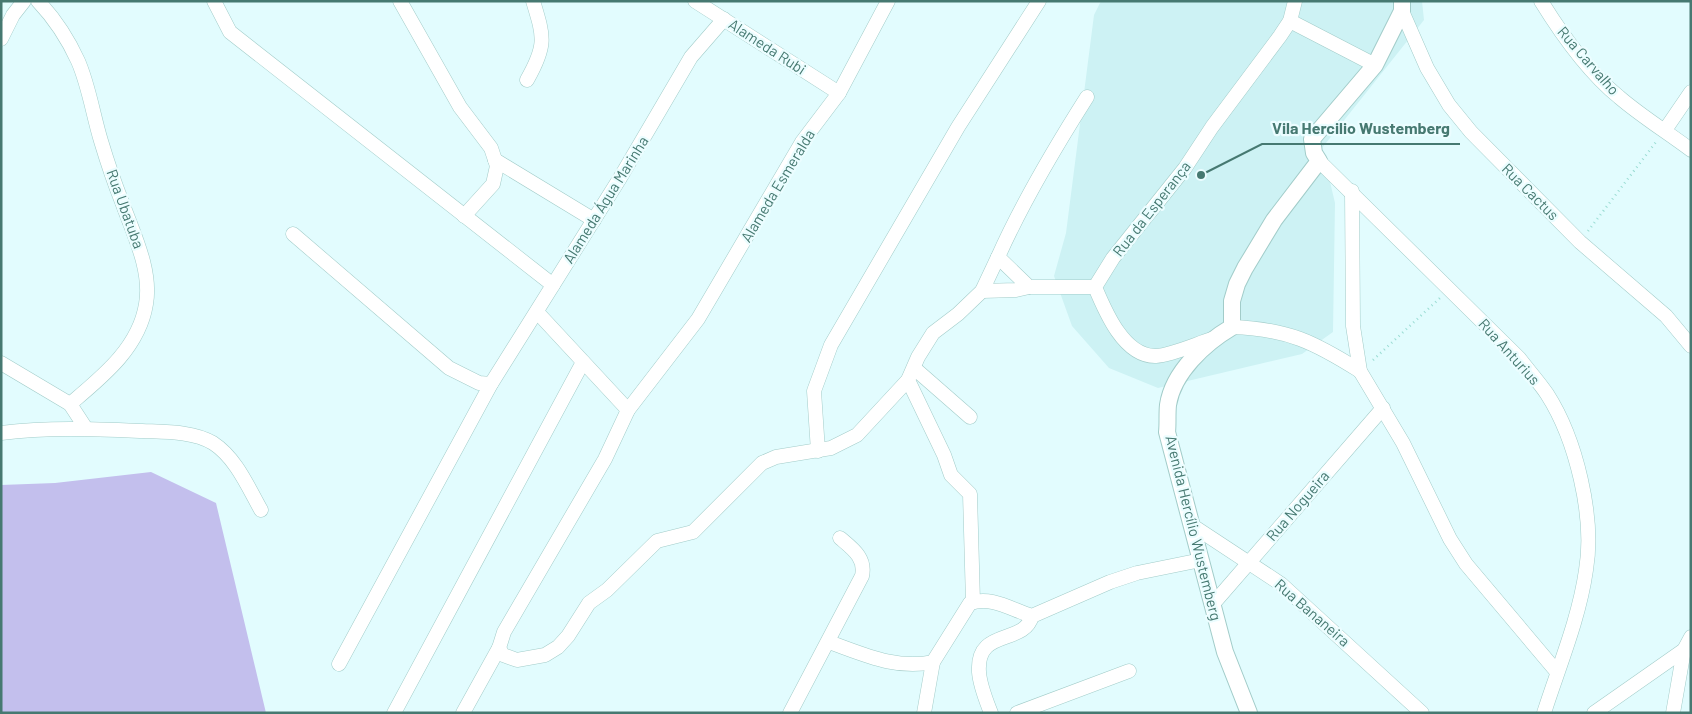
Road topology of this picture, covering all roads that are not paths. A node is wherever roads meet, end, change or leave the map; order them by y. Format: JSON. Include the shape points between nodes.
{"nodes":[{"id":1,"x":24,"y":1,"type":"edge"},
{"id":2,"x":38,"y":1,"type":"edge"},
{"id":3,"x":214,"y":1,"type":"edge"},
{"id":4,"x":400,"y":1,"type":"edge"},
{"id":5,"x":533,"y":1,"type":"edge"},
{"id":6,"x":695,"y":1,"type":"edge"},
{"id":7,"x":888,"y":1,"type":"edge"},
{"id":8,"x":1040,"y":1,"type":"edge"},
{"id":9,"x":1295,"y":1,"type":"edge"},
{"id":10,"x":1541,"y":1,"type":"edge"},
{"id":11,"x":1402,"y":6,"type":"edge"},
{"id":12,"x":724,"y":19,"type":"junction"},
{"id":13,"x":1290,"y":21,"type":"junction"},
{"id":14,"x":1,"y":39,"type":"edge"},
{"id":15,"x":1375,"y":65,"type":"junction"},
{"id":16,"x":527,"y":80,"type":"dead end"},
{"id":17,"x":1691,"y":92,"type":"edge"},
{"id":18,"x":839,"y":93,"type":"junction"},
{"id":19,"x":1088,"y":97,"type":"dead end"},
{"id":20,"x":1665,"y":130,"type":"junction"},
{"id":21,"x":1691,"y":150,"type":"edge"},
{"id":22,"x":495,"y":160,"type":"junction"},
{"id":23,"x":1319,"y":161,"type":"junction"},
{"id":24,"x":1352,"y":191,"type":"junction"},
{"id":25,"x":464,"y":216,"type":"junction"},
{"id":26,"x":594,"y":220,"type":"junction"},
{"id":27,"x":293,"y":234,"type":"dead end"},
{"id":28,"x":998,"y":258,"type":"junction"},
{"id":29,"x":553,"y":285,"type":"junction"},
{"id":30,"x":1029,"y":287,"type":"junction"},
{"id":31,"x":1095,"y":287,"type":"junction"},
{"id":32,"x":982,"y":291,"type":"junction"},
{"id":33,"x":537,"y":312,"type":"junction"},
{"id":34,"x":1232,"y":327,"type":"junction"},
{"id":35,"x":1212,"y":339,"type":"junction"},
{"id":36,"x":1691,"y":346,"type":"edge"},
{"id":37,"x":583,"y":362,"type":"junction"},
{"id":38,"x":1,"y":363,"type":"edge"},
{"id":39,"x":1360,"y":371,"type":"junction"},
{"id":40,"x":911,"y":374,"type":"junction"},
{"id":41,"x":492,"y":384,"type":"junction"},
{"id":42,"x":70,"y":404,"type":"junction"},
{"id":43,"x":1383,"y":408,"type":"junction"},
{"id":44,"x":628,"y":410,"type":"junction"},
{"id":45,"x":970,"y":417,"type":"dead end"},
{"id":46,"x":85,"y":427,"type":"junction"},
{"id":47,"x":1,"y":432,"type":"edge"},
{"id":48,"x":818,"y":451,"type":"junction"},
{"id":49,"x":261,"y":510,"type":"dead end"},
{"id":50,"x":1193,"y":526,"type":"junction"},
{"id":51,"x":840,"y":538,"type":"dead end"},
{"id":52,"x":1201,"y":560,"type":"junction"},
{"id":53,"x":1249,"y":562,"type":"junction"},
{"id":54,"x":973,"y":602,"type":"junction"},
{"id":55,"x":1213,"y":604,"type":"junction"},
{"id":56,"x":1032,"y":616,"type":"junction"},
{"id":57,"x":1691,"y":637,"type":"edge"},
{"id":58,"x":829,"y":642,"type":"junction"},
{"id":59,"x":499,"y":648,"type":"junction"},
{"id":60,"x":1684,"y":650,"type":"junction"},
{"id":61,"x":933,"y":662,"type":"junction"},
{"id":62,"x":339,"y":664,"type":"dead end"},
{"id":63,"x":1129,"y":671,"type":"dead end"},
{"id":64,"x":1557,"y":672,"type":"junction"},
{"id":65,"x":394,"y":713,"type":"edge"},
{"id":66,"x":463,"y":713,"type":"edge"},
{"id":67,"x":790,"y":713,"type":"edge"},
{"id":68,"x":924,"y":713,"type":"edge"},
{"id":69,"x":991,"y":713,"type":"edge"},
{"id":70,"x":1017,"y":713,"type":"edge"},
{"id":71,"x":1249,"y":713,"type":"edge"},
{"id":72,"x":1422,"y":713,"type":"edge"},
{"id":73,"x":1544,"y":713,"type":"edge"},
{"id":74,"x":1594,"y":713,"type":"edge"},
{"id":75,"x":1673,"y":713,"type":"edge"}],
"edges":[{"from":1,"to":14,"type":"street"},
{"from":2,"to":42,"type":"street","name":"Rua Ubatuba","via":[[52,16],[78,62],[100,140],[141,255],[146,280],[147,303],[130,344],[117,362]]},
{"from":3,"to":25,"type":"street","via":[[230,32]]},
{"from":4,"to":22,"type":"street","via":[[460,107],[491,148]]},
{"from":5,"to":16,"type":"street","via":[[544,37],[536,65]]},
{"from":6,"to":12,"type":"street","name":"Alameda Rubi"},
{"from":7,"to":18,"type":"street","name":"Alameda Esmeralda"},
{"from":8,"to":48,"type":"street","via":[[958,127],[831,345],[814,391]]},
{"from":9,"to":13,"type":"street","name":"Rua da Esperança"},
{"from":10,"to":20,"type":"street","name":"Rua Carvalho","via":[[1560,31],[1618,97]]},
{"from":11,"to":15,"type":"street"},
{"from":11,"to":36,"type":"street","name":"Rua Cactus","via":[[1426,68],[1471,132],[1580,242],[1666,316]]},
{"from":12,"to":18,"type":"street","name":"Alameda Rubi"},
{"from":12,"to":26,"type":"street","name":"Alameda Água Marinha","via":[[691,57]]},
{"from":13,"to":15,"type":"street"},
{"from":13,"to":31,"type":"street","name":"Rua da Esperança","via":[[1185,168],[1113,258]]},
{"from":15,"to":23,"type":"street","via":[[1315,134],[1312,146]]},
{"from":17,"to":20,"type":"street"},
{"from":18,"to":44,"type":"street","name":"Alameda Esmeralda","via":[[802,142],[698,318]]},
{"from":19,"to":28,"type":"street","via":[[1045,163]]},
{"from":20,"to":21,"type":"street","name":"Rua Carvalho"},
{"from":22,"to":25,"type":"street","via":[[493,184]]},
{"from":22,"to":26,"type":"street"},
{"from":23,"to":24,"type":"street","name":"Rua Anturius"},
{"from":23,"to":34,"type":"street","via":[[1274,220],[1245,268],[1232,301]]},
{"from":24,"to":39,"type":"street","via":[[1353,326]]},
{"from":24,"to":64,"type":"street","name":"Rua Anturius","via":[[1519,358],[1547,395],[1569,439],[1582,490],[1588,543],[1578,607]]},
{"from":25,"to":29,"type":"street"},
{"from":26,"to":29,"type":"street","name":"Alameda Água Marinha"},
{"from":27,"to":41,"type":"street","via":[[449,368],[479,383]]},
{"from":28,"to":30,"type":"street"},
{"from":28,"to":32,"type":"street"},
{"from":29,"to":33,"type":"street","name":"Alameda Água Marinha"},
{"from":30,"to":31,"type":"street"},
{"from":30,"to":32,"type":"street"},
{"from":31,"to":35,"type":"street","via":[[1108,320],[1134,349],[1147,356],[1158,356]]},
{"from":32,"to":40,"type":"street","via":[[933,332]]},
{"from":33,"to":37,"type":"street"},
{"from":33,"to":41,"type":"street","name":"Alameda Água Marinha"},
{"from":34,"to":35,"type":"street","name":"Avenida Hercílio Wustemberg"},
{"from":34,"to":39,"type":"street","via":[[1281,332],[1320,346]]},
{"from":35,"to":50,"type":"street","name":"Avenida Hercílio Wustemberg","via":[[1188,365],[1168,404],[1167,432]]},
{"from":37,"to":44,"type":"street"},
{"from":37,"to":65,"type":"street"},
{"from":38,"to":42,"type":"street"},
{"from":39,"to":43,"type":"street"},
{"from":40,"to":45,"type":"street"},
{"from":40,"to":48,"type":"street","via":[[857,435],[844,444]]},
{"from":40,"to":54,"type":"street","via":[[951,475],[970,494]]},
{"from":41,"to":62,"type":"street","name":"Alameda Água Marinha"},
{"from":42,"to":46,"type":"street"},
{"from":43,"to":53,"type":"street","name":"Rua Nogueira"},
{"from":43,"to":64,"type":"street","via":[[1466,564]]},
{"from":44,"to":59,"type":"street","name":"Alameda Esmeralda","via":[[605,459],[504,632]]},
{"from":46,"to":47,"type":"street"},
{"from":46,"to":49,"type":"street","via":[[191,435],[211,442],[231,461]]},
{"from":48,"to":59,"type":"street","via":[[776,457],[762,463],[693,532],[657,540],[590,603],[558,648],[517,660],[503,655]]},
{"from":50,"to":52,"type":"street","name":"Avenida Hercílio Wustemberg"},
{"from":50,"to":53,"type":"street","name":"Rua Bananeira"},
{"from":51,"to":58,"type":"street","via":[[861,558],[864,568]]},
{"from":52,"to":55,"type":"street","name":"Avenida Hercílio Wustemberg"},
{"from":52,"to":56,"type":"street","via":[[1137,573]]},
{"from":53,"to":55,"type":"street","name":"Rua Nogueira"},
{"from":53,"to":72,"type":"street","name":"Rua Bananeira","via":[[1318,616]]},
{"from":54,"to":56,"type":"street","via":[[994,600]]},
{"from":54,"to":61,"type":"street","via":[[961,614]]},
{"from":55,"to":71,"type":"street","name":"Avenida Hercílio Wustemberg","via":[[1225,652]]},
{"from":56,"to":69,"type":"street","via":[[1030,626],[996,639],[980,658],[980,682]]},
{"from":57,"to":60,"type":"street"},
{"from":58,"to":61,"type":"street","via":[[897,664]]},
{"from":58,"to":67,"type":"street"},
{"from":59,"to":66,"type":"street","name":"Alameda Esmeralda"},
{"from":60,"to":74,"type":"street"},
{"from":60,"to":75,"type":"street"},
{"from":61,"to":68,"type":"street"},
{"from":63,"to":70,"type":"street"},
{"from":64,"to":73,"type":"street","name":"Rua Anturius"}]}
